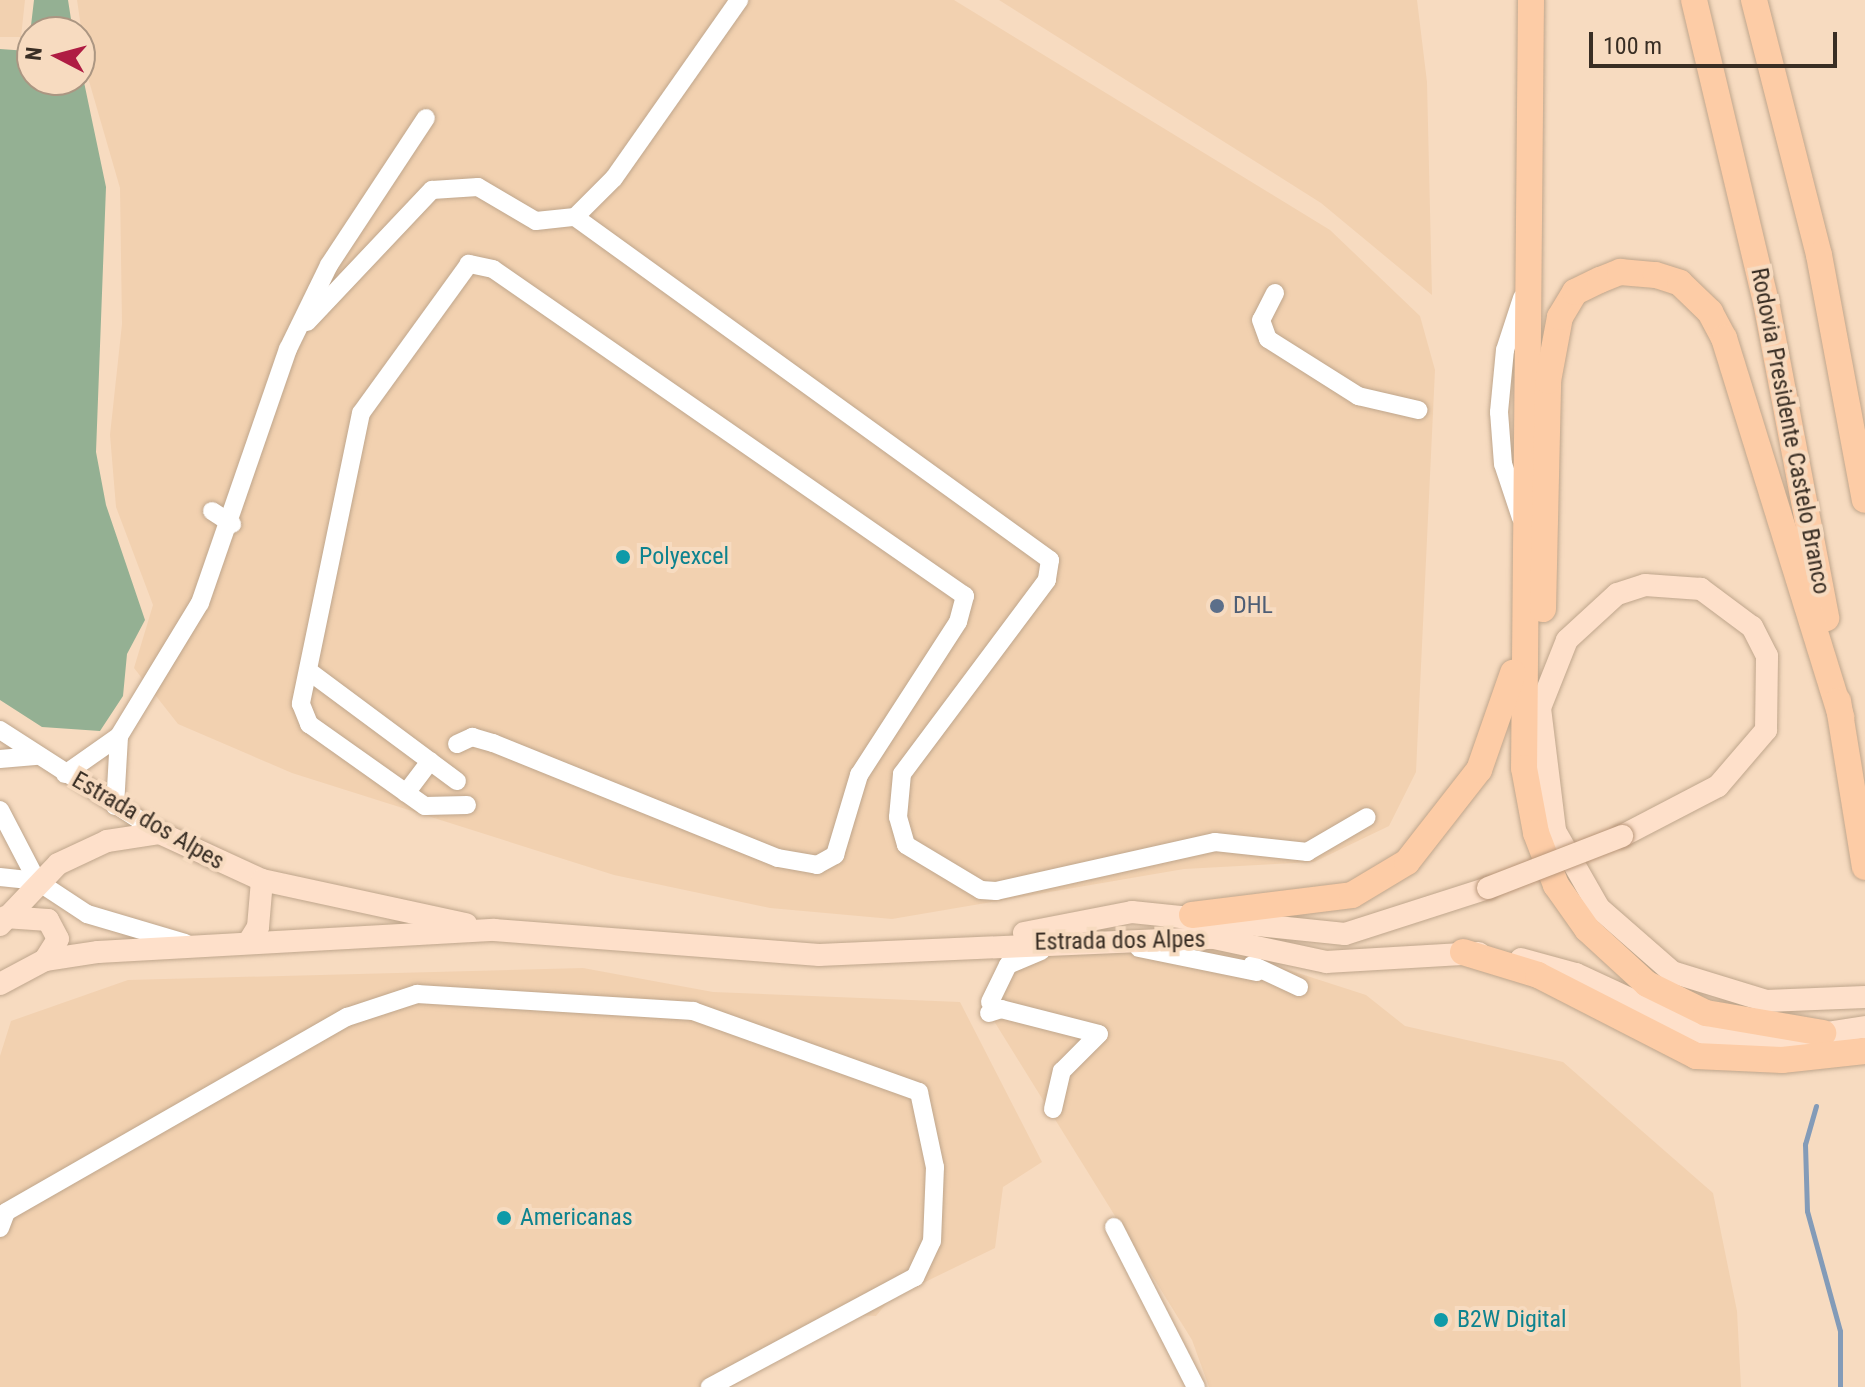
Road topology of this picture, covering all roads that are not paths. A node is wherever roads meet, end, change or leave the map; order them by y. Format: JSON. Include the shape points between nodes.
{"nodes":[{"id":1,"x":739,"y":0,"type":"edge"},
{"id":2,"x":1531,"y":0,"type":"edge"},
{"id":3,"x":1694,"y":0,"type":"edge"},
{"id":4,"x":1754,"y":0,"type":"edge"},
{"id":5,"x":426,"y":118,"type":"dead end"},
{"id":6,"x":575,"y":217,"type":"junction"},
{"id":7,"x":1275,"y":293,"type":"dead end"},
{"id":8,"x":299,"y":330,"type":"junction"},
{"id":9,"x":1418,"y":410,"type":"dead end"},
{"id":10,"x":1865,"y":500,"type":"edge"},
{"id":11,"x":212,"y":511,"type":"dead end"},
{"id":12,"x":232,"y":524,"type":"junction"},
{"id":13,"x":1526,"y":611,"type":"junction"},
{"id":14,"x":310,"y":672,"type":"junction"},
{"id":15,"x":1540,"y":708,"type":"junction"},
{"id":16,"x":1841,"y":717,"type":"junction"},
{"id":17,"x":0,"y":730,"type":"edge"},
{"id":18,"x":119,"y":736,"type":"junction"},
{"id":19,"x":457,"y":744,"type":"dead end"},
{"id":20,"x":38,"y":756,"type":"junction"},
{"id":21,"x":0,"y":759,"type":"edge"},
{"id":22,"x":430,"y":761,"type":"junction"},
{"id":23,"x":65,"y":774,"type":"junction"},
{"id":24,"x":457,"y":781,"type":"dead end"},
{"id":25,"x":406,"y":793,"type":"junction"},
{"id":26,"x":467,"y":805,"type":"dead end"},
{"id":27,"x":115,"y":806,"type":"junction"},
{"id":28,"x":0,"y":810,"type":"edge"},
{"id":29,"x":1367,"y":817,"type":"dead end"},
{"id":30,"x":160,"y":833,"type":"junction"},
{"id":31,"x":1865,"y":867,"type":"edge"},
{"id":32,"x":0,"y":877,"type":"edge"},
{"id":33,"x":262,"y":880,"type":"junction"},
{"id":34,"x":37,"y":881,"type":"junction"},
{"id":35,"x":1192,"y":915,"type":"junction"},
{"id":36,"x":2,"y":921,"type":"edge"},
{"id":37,"x":494,"y":930,"type":"junction"},
{"id":38,"x":1214,"y":938,"type":"junction"},
{"id":39,"x":248,"y":943,"type":"junction"},
{"id":40,"x":956,"y":945,"type":"junction"},
{"id":41,"x":199,"y":946,"type":"junction"},
{"id":42,"x":1463,"y":952,"type":"junction"},
{"id":43,"x":45,"y":960,"type":"junction"},
{"id":44,"x":1257,"y":972,"type":"junction"},
{"id":45,"x":0,"y":984,"type":"edge"},
{"id":46,"x":1299,"y":987,"type":"dead end"},
{"id":47,"x":1865,"y":997,"type":"edge"},
{"id":48,"x":1865,"y":1027,"type":"edge"},
{"id":49,"x":1823,"y":1033,"type":"junction"},
{"id":50,"x":1865,"y":1051,"type":"edge"},
{"id":51,"x":1053,"y":1109,"type":"dead end"},
{"id":52,"x":1114,"y":1227,"type":"dead end"},
{"id":53,"x":0,"y":1228,"type":"edge"},
{"id":54,"x":710,"y":1387,"type":"edge"},
{"id":55,"x":1196,"y":1387,"type":"edge"}],
"edges":[{"from":1,"to":6,"type":"street","via":[[614,178]]},
{"from":2,"to":13,"type":"highway"},
{"from":3,"to":16,"type":"highway","name":"Rodovia Presidente Castelo Branco","via":[[1766,302]]},
{"from":4,"to":10,"type":"highway","via":[[1819,255]]},
{"from":5,"to":8,"type":"street","via":[[329,265]]},
{"from":6,"to":8,"type":"street","via":[[536,221],[478,187],[432,190]]},
{"from":6,"to":29,"type":"street","via":[[1050,560],[1047,580],[902,774],[898,817],[906,845],[981,890],[996,891],[1215,842],[1307,852]]},
{"from":7,"to":9,"type":"street","via":[[1261,320],[1268,339],[1358,396]]},
{"from":8,"to":12,"type":"street","via":[[279,369]]},
{"from":11,"to":12,"type":"street"},
{"from":12,"to":18,"type":"street","via":[[200,603]]},
{"from":13,"to":35,"type":"highway","via":[[1490,747],[1460,800],[1407,862],[1352,895]]},
{"from":13,"to":49,"type":"highway","via":[[1524,768],[1536,833],[1556,885],[1616,960],[1679,1003]]},
{"from":14,"to":19,"type":"street","via":[[361,413],[469,264],[493,269],[965,596],[958,622],[859,775],[835,855],[817,865],[778,858],[493,743],[472,737]]},
{"from":14,"to":22,"type":"street"},
{"from":14,"to":25,"type":"street","via":[[301,704],[309,724]]},
{"from":15,"to":16,"type":"highway","via":[[1552,346],[1575,292],[1620,272],[1680,283],[1710,312],[1724,338]]},
{"from":15,"to":35,"type":"main road","bridge":true,"via":[[1567,640],[1617,594],[1645,585],[1701,589],[1752,627],[1772,677],[1755,751],[1701,798],[1622,836],[1488,888],[1345,934]]},
{"from":15,"to":47,"type":"main road","via":[[1555,831],[1625,938],[1672,972],[1721,991],[1804,1003]]},
{"from":16,"to":31,"type":"highway","name":"Rodovia Presidente Castelo Branco"},
{"from":17,"to":20,"type":"street","name":"Estrada dos Alpes"},
{"from":18,"to":23,"type":"street"},
{"from":18,"to":27,"type":"street"},
{"from":20,"to":21,"type":"street"},
{"from":20,"to":23,"type":"street","name":"Estrada dos Alpes"},
{"from":22,"to":24,"type":"street"},
{"from":22,"to":25,"type":"street"},
{"from":23,"to":27,"type":"street","name":"Estrada dos Alpes"},
{"from":25,"to":26,"type":"street","via":[[432,809]]},
{"from":27,"to":30,"type":"street","name":"Estrada dos Alpes"},
{"from":28,"to":34,"type":"street"},
{"from":30,"to":33,"type":"main road","name":"Estrada dos Alpes"},
{"from":30,"to":34,"type":"main road","via":[[95,846]]},
{"from":32,"to":34,"type":"street"},
{"from":33,"to":37,"type":"main road","name":"Estrada dos Alpes"},
{"from":33,"to":39,"type":"main road","via":[[258,927]]},
{"from":34,"to":36,"type":"main road"},
{"from":34,"to":41,"type":"street","via":[[87,914]]},
{"from":35,"to":40,"type":"main road","via":[[1132,912]]},
{"from":36,"to":43,"type":"main road","via":[[48,920],[58,939]]},
{"from":37,"to":39,"type":"main road","name":"Estrada dos Alpes"},
{"from":37,"to":40,"type":"main road","name":"Estrada dos Alpes","via":[[819,955]]},
{"from":38,"to":40,"type":"main road","name":"Estrada dos Alpes"},
{"from":38,"to":42,"type":"main road","name":"Estrada dos Alpes","via":[[1326,962]]},
{"from":38,"to":44,"type":"street"},
{"from":39,"to":41,"type":"main road","name":"Estrada dos Alpes"},
{"from":41,"to":43,"type":"main road","name":"Estrada dos Alpes"},
{"from":42,"to":49,"type":"main road","name":"Estrada dos Alpes","via":[[1576,974],[1703,1033],[1741,1040]]},
{"from":42,"to":50,"type":"highway","via":[[1538,975],[1696,1056],[1782,1060]]},
{"from":43,"to":45,"type":"main road"},
{"from":44,"to":46,"type":"street"},
{"from":44,"to":51,"type":"street","via":[[1134,948],[1047,950],[1008,965],[989,1008],[1099,1034],[1062,1071]]},
{"from":48,"to":49,"type":"main road","name":"Estrada dos Alpes"},
{"from":52,"to":55,"type":"street"},
{"from":53,"to":54,"type":"street","via":[[6,1212],[347,1017],[417,994],[693,1011],[919,1092],[935,1167],[932,1241],[915,1277]]}]}
